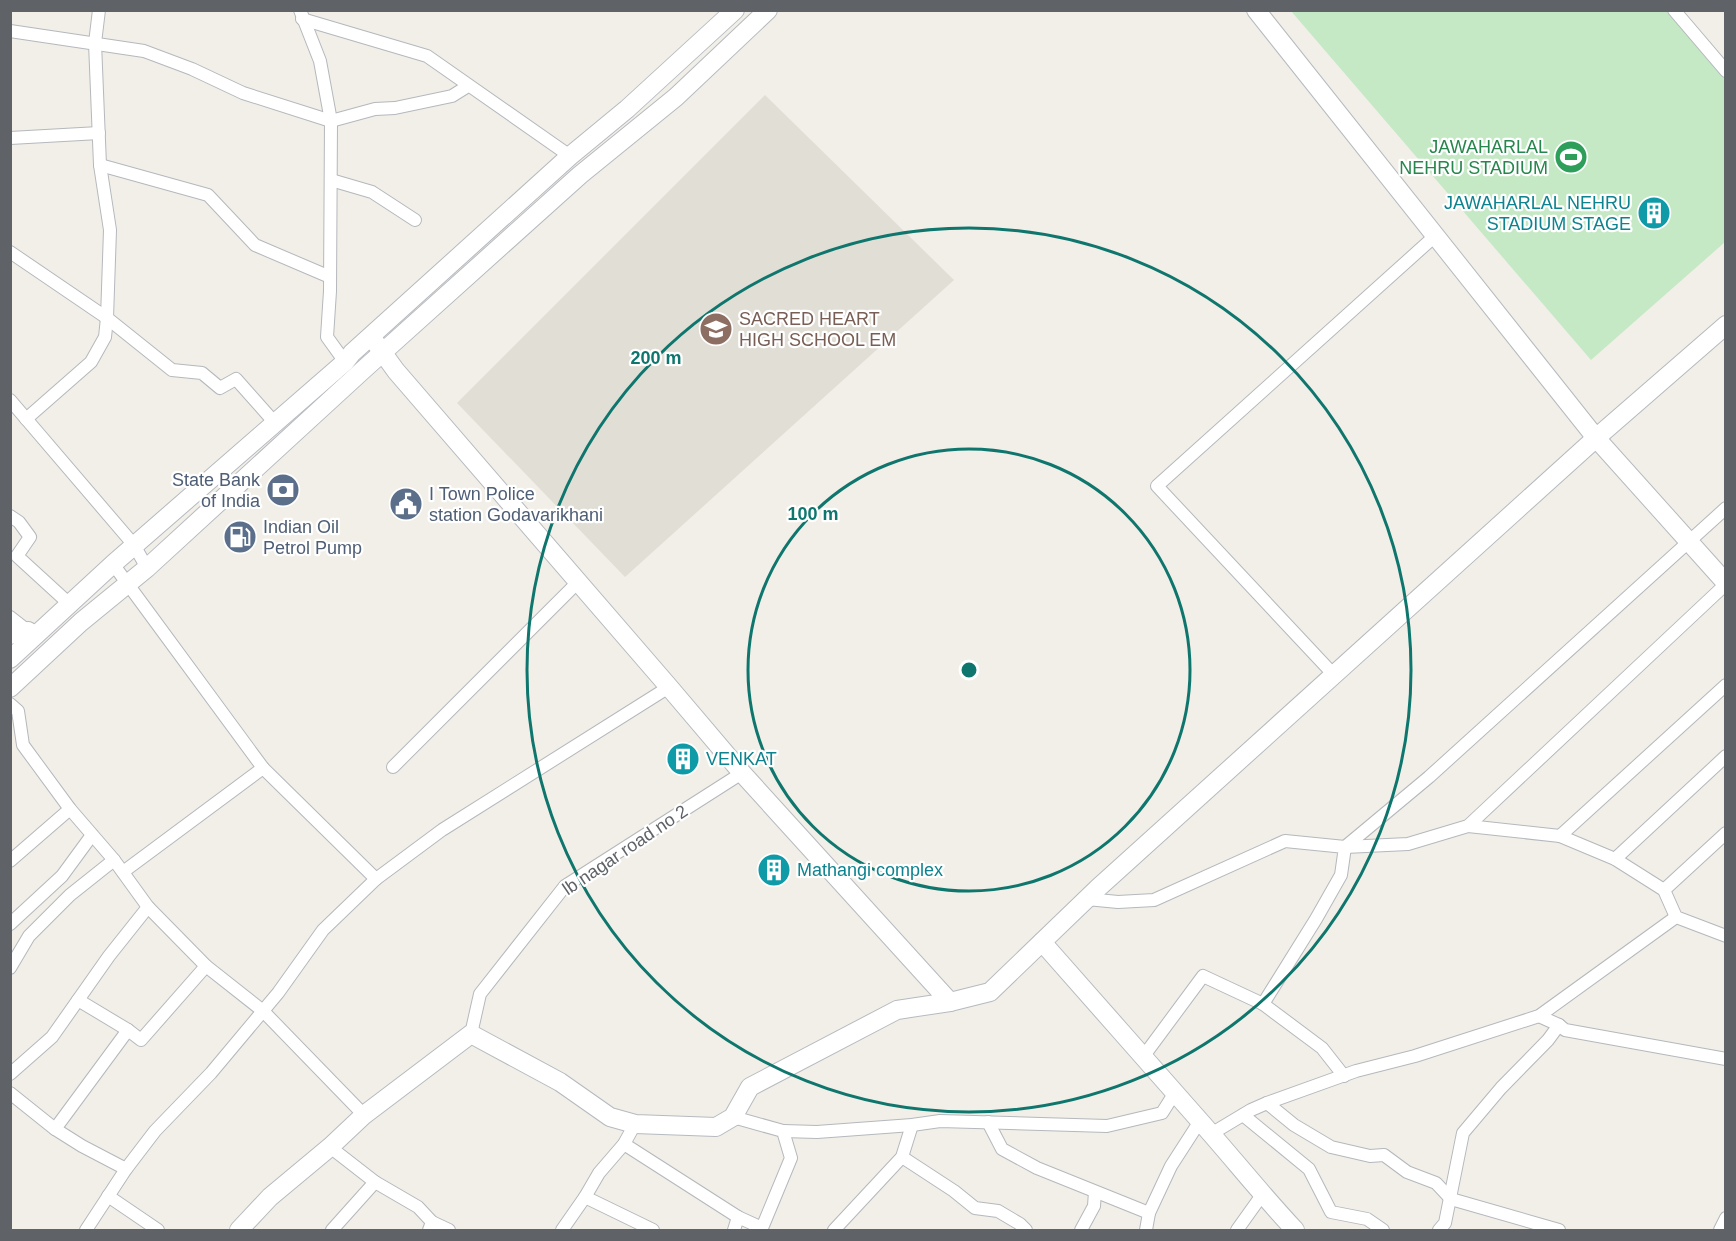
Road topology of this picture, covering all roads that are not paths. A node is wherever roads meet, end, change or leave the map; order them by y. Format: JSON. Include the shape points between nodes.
{"nodes":[{"id":1,"x":99,"y":10,"type":"edge"},
{"id":2,"x":768,"y":10,"type":"edge"},
{"id":3,"x":1256,"y":10,"type":"edge"},
{"id":4,"x":1674,"y":10,"type":"edge"},
{"id":5,"x":734,"y":11,"type":"edge"},
{"id":6,"x":301,"y":15,"type":"edge"},
{"id":7,"x":10,"y":31,"type":"edge"},
{"id":8,"x":95,"y":43,"type":"junction"},
{"id":9,"x":1725,"y":71,"type":"edge"},
{"id":10,"x":660,"y":80,"type":"junction"},
{"id":11,"x":468,"y":86,"type":"junction"},
{"id":12,"x":644,"y":94,"type":"junction"},
{"id":13,"x":676,"y":98,"type":"junction"},
{"id":14,"x":627,"y":109,"type":"junction"},
{"id":15,"x":658,"y":113,"type":"junction"},
{"id":16,"x":331,"y":121,"type":"junction"},
{"id":17,"x":641,"y":126,"type":"junction"},
{"id":18,"x":99,"y":133,"type":"junction"},
{"id":19,"x":10,"y":138,"type":"edge"},
{"id":20,"x":570,"y":156,"type":"junction"},
{"id":21,"x":100,"y":165,"type":"junction"},
{"id":22,"x":331,"y":180,"type":"junction"},
{"id":23,"x":415,"y":220,"type":"dead end"},
{"id":24,"x":1435,"y":236,"type":"junction"},
{"id":25,"x":10,"y":252,"type":"edge"},
{"id":26,"x":330,"y":277,"type":"junction"},
{"id":27,"x":408,"y":303,"type":"junction"},
{"id":28,"x":422,"y":317,"type":"junction"},
{"id":29,"x":107,"y":318,"type":"junction"},
{"id":30,"x":1725,"y":325,"type":"edge"},
{"id":31,"x":371,"y":336,"type":"junction"},
{"id":32,"x":383,"y":352,"type":"junction"},
{"id":33,"x":348,"y":357,"type":"junction"},
{"id":34,"x":363,"y":370,"type":"junction"},
{"id":35,"x":10,"y":400,"type":"edge"},
{"id":36,"x":26,"y":419,"type":"junction"},
{"id":37,"x":275,"y":423,"type":"junction"},
{"id":38,"x":1596,"y":438,"type":"junction"},
{"id":39,"x":1725,"y":508,"type":"edge"},
{"id":40,"x":10,"y":516,"type":"edge"},
{"id":41,"x":1689,"y":542,"type":"junction"},
{"id":42,"x":134,"y":545,"type":"junction"},
{"id":43,"x":113,"y":564,"type":"junction"},
{"id":44,"x":147,"y":567,"type":"junction"},
{"id":45,"x":578,"y":582,"type":"junction"},
{"id":46,"x":1725,"y":583,"type":"edge"},
{"id":47,"x":127,"y":584,"type":"junction"},
{"id":48,"x":72,"y":603,"type":"junction"},
{"id":49,"x":10,"y":617,"type":"edge"},
{"id":50,"x":24,"y":634,"type":"edge"},
{"id":51,"x":10,"y":659,"type":"edge"},
{"id":52,"x":1334,"y":675,"type":"junction"},
{"id":53,"x":1725,"y":685,"type":"edge"},
{"id":54,"x":669,"y":687,"type":"junction"},
{"id":55,"x":10,"y":688,"type":"edge"},
{"id":56,"x":10,"y":704,"type":"edge"},
{"id":57,"x":1725,"y":756,"type":"edge"},
{"id":58,"x":393,"y":767,"type":"dead end"},
{"id":59,"x":263,"y":768,"type":"junction"},
{"id":60,"x":742,"y":773,"type":"junction"},
{"id":61,"x":70,"y":809,"type":"junction"},
{"id":62,"x":1468,"y":826,"type":"junction"},
{"id":63,"x":1725,"y":833,"type":"edge"},
{"id":64,"x":92,"y":835,"type":"junction"},
{"id":65,"x":1560,"y":836,"type":"junction"},
{"id":66,"x":1345,"y":847,"type":"junction"},
{"id":67,"x":1615,"y":859,"type":"junction"},
{"id":68,"x":114,"y":860,"type":"junction"},
{"id":69,"x":10,"y":861,"type":"edge"},
{"id":70,"x":123,"y":872,"type":"junction"},
{"id":71,"x":376,"y":879,"type":"junction"},
{"id":72,"x":1664,"y":891,"type":"junction"},
{"id":73,"x":1087,"y":899,"type":"junction"},
{"id":74,"x":148,"y":908,"type":"junction"},
{"id":75,"x":1676,"y":916,"type":"junction"},
{"id":76,"x":10,"y":924,"type":"edge"},
{"id":77,"x":1724,"y":934,"type":"edge"},
{"id":78,"x":1042,"y":942,"type":"junction"},
{"id":79,"x":206,"y":966,"type":"junction"},
{"id":80,"x":10,"y":968,"type":"edge"},
{"id":81,"x":78,"y":1000,"type":"junction"},
{"id":82,"x":950,"y":1002,"type":"junction"},
{"id":83,"x":1263,"y":1004,"type":"junction"},
{"id":84,"x":263,"y":1011,"type":"junction"},
{"id":85,"x":1539,"y":1016,"type":"junction"},
{"id":86,"x":1559,"y":1025,"type":"junction"},
{"id":87,"x":128,"y":1030,"type":"junction"},
{"id":88,"x":471,"y":1034,"type":"junction"},
{"id":89,"x":1143,"y":1057,"type":"junction"},
{"id":90,"x":1725,"y":1059,"type":"edge"},
{"id":91,"x":10,"y":1074,"type":"edge"},
{"id":92,"x":1344,"y":1076,"type":"junction"},
{"id":93,"x":10,"y":1093,"type":"edge"},
{"id":94,"x":1174,"y":1094,"type":"junction"},
{"id":95,"x":1267,"y":1103,"type":"junction"},
{"id":96,"x":364,"y":1115,"type":"junction"},
{"id":97,"x":1243,"y":1115,"type":"junction"},
{"id":98,"x":733,"y":1117,"type":"junction"},
{"id":99,"x":988,"y":1122,"type":"junction"},
{"id":100,"x":635,"y":1124,"type":"junction"},
{"id":101,"x":912,"y":1125,"type":"junction"},
{"id":102,"x":1205,"y":1127,"type":"junction"},
{"id":103,"x":55,"y":1129,"type":"junction"},
{"id":104,"x":783,"y":1131,"type":"junction"},
{"id":105,"x":624,"y":1144,"type":"junction"},
{"id":106,"x":330,"y":1147,"type":"junction"},
{"id":107,"x":902,"y":1157,"type":"junction"},
{"id":108,"x":126,"y":1169,"type":"junction"},
{"id":109,"x":375,"y":1182,"type":"junction"},
{"id":110,"x":1095,"y":1192,"type":"junction"},
{"id":111,"x":108,"y":1196,"type":"junction"},
{"id":112,"x":1262,"y":1196,"type":"junction"},
{"id":113,"x":585,"y":1197,"type":"junction"},
{"id":114,"x":1451,"y":1199,"type":"junction"},
{"id":115,"x":1149,"y":1213,"type":"junction"},
{"id":116,"x":738,"y":1217,"type":"junction"},
{"id":117,"x":1725,"y":1218,"type":"edge"},
{"id":118,"x":430,"y":1226,"type":"edge"},
{"id":119,"x":1019,"y":1228,"type":"edge"},
{"id":120,"x":763,"y":1229,"type":"edge"},
{"id":121,"x":86,"y":1230,"type":"edge"},
{"id":122,"x":158,"y":1230,"type":"edge"},
{"id":123,"x":239,"y":1230,"type":"edge"},
{"id":124,"x":332,"y":1230,"type":"edge"},
{"id":125,"x":449,"y":1230,"type":"edge"},
{"id":126,"x":562,"y":1230,"type":"edge"},
{"id":127,"x":653,"y":1230,"type":"edge"},
{"id":128,"x":734,"y":1230,"type":"edge"},
{"id":129,"x":834,"y":1230,"type":"edge"},
{"id":130,"x":1081,"y":1230,"type":"edge"},
{"id":131,"x":1146,"y":1230,"type":"edge"},
{"id":132,"x":1237,"y":1230,"type":"edge"},
{"id":133,"x":1295,"y":1230,"type":"edge"},
{"id":134,"x":1383,"y":1230,"type":"edge"},
{"id":135,"x":1438,"y":1230,"type":"edge"},
{"id":136,"x":1559,"y":1230,"type":"edge"},
{"id":137,"x":1720,"y":1230,"type":"edge"}],
"edges":[{"from":1,"to":8,"type":"street"},
{"from":2,"to":13,"type":"street"},
{"from":3,"to":24,"type":"street"},
{"from":4,"to":9,"type":"street"},
{"from":5,"to":10,"type":"street"},
{"from":6,"to":11,"type":"street","via":[[427,56]]},
{"from":6,"to":16,"type":"street","via":[[320,61]]},
{"from":7,"to":8,"type":"street"},
{"from":8,"to":16,"type":"street","via":[[144,51],[243,93]]},
{"from":8,"to":18,"type":"street"},
{"from":10,"to":12,"type":"street"},
{"from":10,"to":13,"type":"street"},
{"from":11,"to":16,"type":"street","via":[[452,96]]},
{"from":11,"to":20,"type":"street"},
{"from":12,"to":14,"type":"street"},
{"from":12,"to":15,"type":"street"},
{"from":13,"to":15,"type":"street"},
{"from":14,"to":17,"type":"street"},
{"from":14,"to":20,"type":"street"},
{"from":15,"to":17,"type":"street"},
{"from":16,"to":22,"type":"street"},
{"from":17,"to":28,"type":"street","via":[[580,175]]},
{"from":18,"to":19,"type":"street"},
{"from":18,"to":21,"type":"street"},
{"from":20,"to":27,"type":"street"},
{"from":21,"to":26,"type":"street","via":[[208,195],[255,245]]},
{"from":21,"to":29,"type":"street","via":[[110,231]]},
{"from":22,"to":23,"type":"street","via":[[372,192]]},
{"from":22,"to":26,"type":"street"},
{"from":24,"to":38,"type":"street"},
{"from":24,"to":52,"type":"street","via":[[1157,486]]},
{"from":25,"to":29,"type":"street"},
{"from":26,"to":33,"type":"street","via":[[327,337]]},
{"from":27,"to":28,"type":"street"},
{"from":27,"to":31,"type":"street"},
{"from":28,"to":32,"type":"street"},
{"from":29,"to":36,"type":"street","via":[[105,337],[91,362]]},
{"from":29,"to":37,"type":"street","via":[[172,370],[202,373],[220,388],[236,378]]},
{"from":30,"to":38,"type":"street"},
{"from":31,"to":32,"type":"street"},
{"from":31,"to":33,"type":"street"},
{"from":32,"to":34,"type":"street"},
{"from":32,"to":45,"type":"street"},
{"from":33,"to":34,"type":"street"},
{"from":33,"to":37,"type":"street"},
{"from":34,"to":44,"type":"street"},
{"from":35,"to":36,"type":"street"},
{"from":36,"to":42,"type":"street"},
{"from":37,"to":42,"type":"street"},
{"from":38,"to":41,"type":"street"},
{"from":38,"to":52,"type":"street"},
{"from":39,"to":41,"type":"street"},
{"from":40,"to":48,"type":"street","via":[[30,537],[17,556]]},
{"from":41,"to":46,"type":"street"},
{"from":41,"to":66,"type":"street","via":[[1429,777]]},
{"from":42,"to":43,"type":"street"},
{"from":42,"to":44,"type":"street"},
{"from":43,"to":47,"type":"street"},
{"from":43,"to":48,"type":"street"},
{"from":44,"to":47,"type":"street"},
{"from":45,"to":54,"type":"street"},
{"from":45,"to":58,"type":"street"},
{"from":46,"to":62,"type":"street"},
{"from":47,"to":55,"type":"street"},
{"from":47,"to":59,"type":"street"},
{"from":48,"to":50,"type":"street"},
{"from":49,"to":50,"type":"street"},
{"from":50,"to":51,"type":"street"},
{"from":52,"to":73,"type":"street"},
{"from":53,"to":65,"type":"street"},
{"from":54,"to":60,"type":"street"},
{"from":54,"to":71,"type":"street","via":[[442,830]]},
{"from":56,"to":61,"type":"street","via":[[18,711],[23,745]]},
{"from":57,"to":67,"type":"street"},
{"from":59,"to":70,"type":"street"},
{"from":59,"to":71,"type":"street"},
{"from":60,"to":82,"type":"street"},
{"from":60,"to":88,"type":"street","name":"lb nagar road no 2","via":[[565,886],[480,994]]},
{"from":61,"to":64,"type":"street"},
{"from":61,"to":69,"type":"street"},
{"from":62,"to":65,"type":"street"},
{"from":62,"to":66,"type":"street","via":[[1408,844]]},
{"from":63,"to":72,"type":"street"},
{"from":64,"to":68,"type":"street"},
{"from":64,"to":76,"type":"street","via":[[62,876]]},
{"from":65,"to":67,"type":"street"},
{"from":66,"to":73,"type":"street","via":[[1285,840],[1154,900]]},
{"from":66,"to":83,"type":"street","via":[[1341,875]]},
{"from":67,"to":72,"type":"street"},
{"from":68,"to":70,"type":"street"},
{"from":68,"to":80,"type":"street","via":[[70,895],[29,936]]},
{"from":70,"to":74,"type":"street"},
{"from":71,"to":84,"type":"street","via":[[323,930]]},
{"from":72,"to":75,"type":"street"},
{"from":73,"to":78,"type":"street"},
{"from":74,"to":79,"type":"street"},
{"from":74,"to":81,"type":"street"},
{"from":75,"to":77,"type":"street"},
{"from":75,"to":85,"type":"street"},
{"from":78,"to":82,"type":"street","via":[[990,992]]},
{"from":78,"to":89,"type":"street"},
{"from":79,"to":84,"type":"street"},
{"from":79,"to":87,"type":"street","via":[[141,1040]]},
{"from":81,"to":87,"type":"street"},
{"from":81,"to":91,"type":"street","via":[[52,1037]]},
{"from":82,"to":98,"type":"street","via":[[897,1010],[750,1087]]},
{"from":83,"to":89,"type":"street","via":[[1203,976]]},
{"from":83,"to":92,"type":"street","via":[[1322,1048]]},
{"from":84,"to":96,"type":"street"},
{"from":84,"to":108,"type":"street"},
{"from":85,"to":86,"type":"street"},
{"from":85,"to":92,"type":"street"},
{"from":86,"to":90,"type":"street","via":[[1565,1030]]},
{"from":86,"to":114,"type":"street","via":[[1463,1133]]},
{"from":87,"to":103,"type":"street"},
{"from":88,"to":96,"type":"street"},
{"from":88,"to":100,"type":"street","via":[[560,1082],[610,1117]]},
{"from":89,"to":94,"type":"street"},
{"from":92,"to":95,"type":"street"},
{"from":93,"to":103,"type":"street"},
{"from":94,"to":99,"type":"street","via":[[1162,1113],[1107,1126]]},
{"from":94,"to":102,"type":"street"},
{"from":95,"to":97,"type":"street"},
{"from":95,"to":114,"type":"street","via":[[1331,1148],[1384,1155],[1407,1172],[1436,1183]]},
{"from":96,"to":106,"type":"street"},
{"from":97,"to":102,"type":"street"},
{"from":97,"to":134,"type":"street","via":[[1309,1169],[1330,1212],[1367,1219]]},
{"from":98,"to":100,"type":"street","via":[[716,1127]]},
{"from":98,"to":104,"type":"street"},
{"from":99,"to":101,"type":"street"},
{"from":99,"to":110,"type":"street","via":[[1002,1149]]},
{"from":100,"to":105,"type":"street"},
{"from":101,"to":104,"type":"street"},
{"from":101,"to":107,"type":"street"},
{"from":102,"to":112,"type":"street"},
{"from":102,"to":115,"type":"street","via":[[1171,1166]]},
{"from":103,"to":108,"type":"street"},
{"from":104,"to":120,"type":"street","via":[[791,1158]]},
{"from":105,"to":113,"type":"street"},
{"from":105,"to":116,"type":"street"},
{"from":106,"to":109,"type":"street"},
{"from":106,"to":123,"type":"street","via":[[270,1197]]},
{"from":107,"to":119,"type":"street","via":[[975,1208],[998,1211]]},
{"from":107,"to":129,"type":"street"},
{"from":108,"to":111,"type":"street"},
{"from":109,"to":118,"type":"street","via":[[418,1207]]},
{"from":109,"to":124,"type":"street"},
{"from":110,"to":115,"type":"street"},
{"from":110,"to":130,"type":"street","via":[[1094,1206]]},
{"from":111,"to":121,"type":"street"},
{"from":111,"to":122,"type":"street"},
{"from":112,"to":132,"type":"street"},
{"from":112,"to":133,"type":"street"},
{"from":113,"to":126,"type":"street"},
{"from":113,"to":127,"type":"street"},
{"from":114,"to":135,"type":"street","via":[[1445,1223]]},
{"from":114,"to":136,"type":"street"},
{"from":115,"to":131,"type":"street"},
{"from":116,"to":120,"type":"street"},
{"from":116,"to":128,"type":"street"},
{"from":117,"to":137,"type":"street"},
{"from":118,"to":125,"type":"street"}]}
